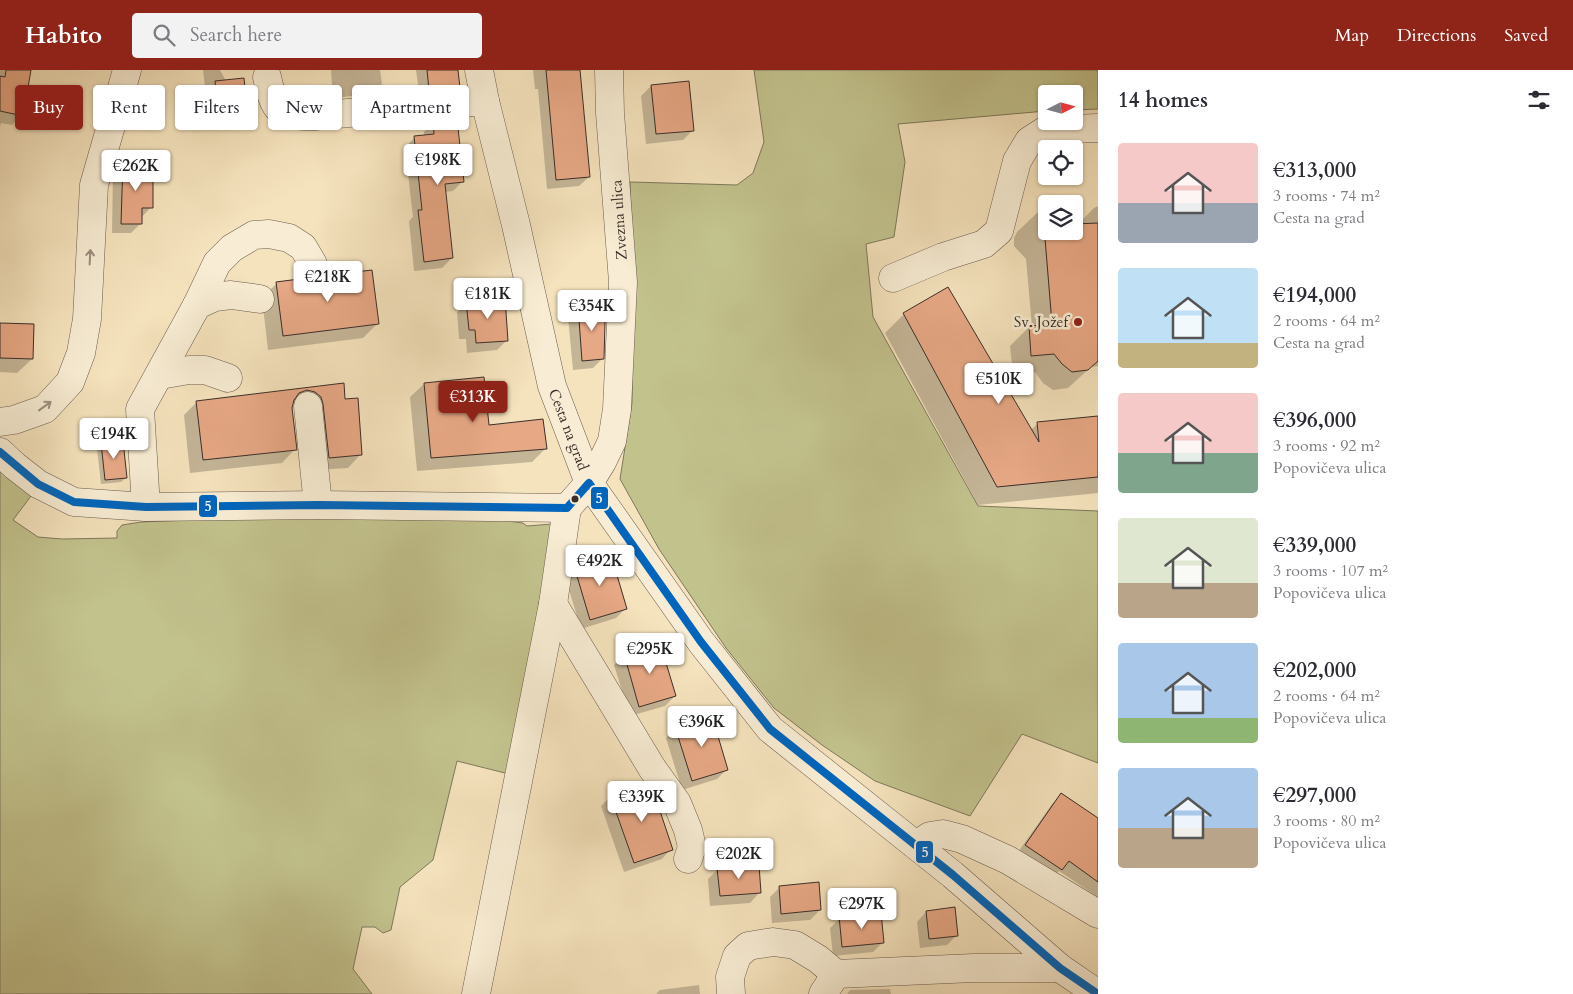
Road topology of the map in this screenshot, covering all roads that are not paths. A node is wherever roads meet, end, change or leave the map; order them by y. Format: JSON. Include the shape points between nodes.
{"nodes":[{"id":1,"x":127,"y":70,"type":"edge"},
{"id":2,"x":480,"y":70,"type":"edge"},
{"id":3,"x":609,"y":70,"type":"edge"},
{"id":4,"x":267,"y":77,"type":"dead end"},
{"id":5,"x":484,"y":101,"type":"junction"},
{"id":6,"x":1098,"y":128,"type":"edge"},
{"id":7,"x":314,"y":264,"type":"dead end"},
{"id":8,"x":893,"y":278,"type":"dead end"},
{"id":9,"x":260,"y":299,"type":"dead end"},
{"id":10,"x":197,"y":305,"type":"junction"},
{"id":11,"x":160,"y":375,"type":"junction"},
{"id":12,"x":228,"y":378,"type":"dead end"},
{"id":13,"x":308,"y":406,"type":"dead end"},
{"id":14,"x":0,"y":422,"type":"edge"},
{"id":15,"x":0,"y":452,"type":"edge"},
{"id":16,"x":588,"y":483,"type":"junction"},
{"id":17,"x":318,"y":505,"type":"junction"},
{"id":18,"x":146,"y":506,"type":"junction"},
{"id":19,"x":567,"y":508,"type":"junction"},
{"id":20,"x":553,"y":604,"type":"junction"},
{"id":21,"x":916,"y":845,"type":"junction"},
{"id":22,"x":688,"y":859,"type":"dead end"},
{"id":23,"x":1098,"y":914,"type":"edge"},
{"id":24,"x":1060,"y":968,"type":"junction"},
{"id":25,"x":830,"y":984,"type":"edge"},
{"id":26,"x":476,"y":994,"type":"edge"},
{"id":27,"x":731,"y":994,"type":"edge"},
{"id":28,"x":1098,"y":994,"type":"edge"}],
"edges":[{"from":14,"to":1,"type":"street","one_way":true,"via":[[45,409],[70,382],[81,353],[88,319],[94,185]]},
{"from":2,"to":5,"type":"street","name":"Cesta na grad"},
{"from":3,"to":16,"type":"street","name":"Zvezna ulica","via":[[623,282],[619,380],[612,442]]},
{"from":4,"to":5,"type":"street","via":[[277,108],[290,116]]},
{"from":5,"to":16,"type":"street","name":"Cesta na grad","via":[[552,386]]},
{"from":6,"to":8,"type":"street","via":[[1046,130],[1030,141],[1017,161],[999,231],[984,244]]},
{"from":7,"to":10,"type":"street","via":[[303,247],[289,238],[254,235],[232,248],[217,263]]},
{"from":9,"to":10,"type":"street","via":[[231,295],[215,297]]},
{"from":10,"to":11,"type":"street"},
{"from":11,"to":12,"type":"street","via":[[205,370]]},
{"from":11,"to":18,"type":"street","via":[[140,408]]},
{"from":13,"to":17,"type":"street"},
{"from":15,"to":18,"type":"street","via":[[38,484],[74,502]]},
{"from":16,"to":19,"type":"street","name":"Cesta na grad"},
{"from":16,"to":21,"type":"street","via":[[701,642],[770,729]]},
{"from":17,"to":18,"type":"street"},
{"from":17,"to":19,"type":"street"},
{"from":19,"to":20,"type":"street"},
{"from":20,"to":22,"type":"street","via":[[652,768],[677,803],[692,847]]},
{"from":20,"to":26,"type":"street"},
{"from":21,"to":23,"type":"street","via":[[930,836],[943,834],[962,839],[1008,860]]},
{"from":21,"to":24,"type":"street"},
{"from":24,"to":25,"type":"street","via":[[974,968]]},
{"from":24,"to":28,"type":"street"},
{"from":25,"to":27,"type":"street","via":[[818,959],[795,945],[773,942],[748,946],[737,956],[730,977]]}]}
